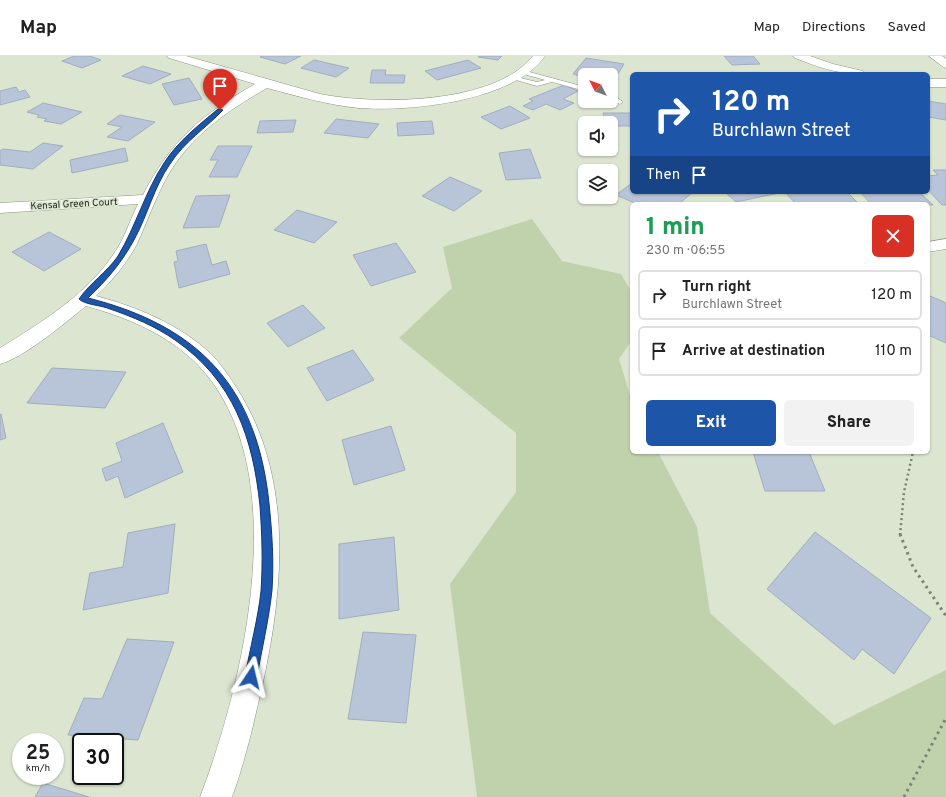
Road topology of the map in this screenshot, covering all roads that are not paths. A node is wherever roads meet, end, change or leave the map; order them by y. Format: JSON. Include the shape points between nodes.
{"nodes":[{"id":1,"x":173,"y":56,"type":"edge"},
{"id":2,"x":539,"y":56,"type":"edge"},
{"id":3,"x":799,"y":56,"type":"edge"},
{"id":4,"x":935,"y":56,"type":"edge"},
{"id":5,"x":946,"y":64,"type":"edge"},
{"id":6,"x":850,"y":72,"type":"edge"},
{"id":7,"x":517,"y":75,"type":"junction"},
{"id":8,"x":551,"y":80,"type":"junction"},
{"id":9,"x":266,"y":83,"type":"junction"},
{"id":10,"x":930,"y":83,"type":"edge"},
{"id":11,"x":946,"y":83,"type":"edge"},
{"id":12,"x":578,"y":87,"type":"edge"},
{"id":13,"x":147,"y":199,"type":"junction"},
{"id":14,"x":0,"y":208,"type":"edge"},
{"id":15,"x":946,"y":244,"type":"edge"},
{"id":16,"x":930,"y":247,"type":"edge"},
{"id":17,"x":83,"y":299,"type":"junction"},
{"id":18,"x":0,"y":357,"type":"edge"},
{"id":19,"x":216,"y":797,"type":"edge"}],
"edges":[{"from":1,"to":9,"type":"street"},
{"from":2,"to":7,"type":"street"},
{"from":3,"to":6,"type":"street"},
{"from":4,"to":5,"type":"street"},
{"from":7,"to":8,"type":"lane"},
{"from":7,"to":8,"type":"lane","via":[[537,84]]},
{"from":7,"to":9,"type":"street","via":[[476,92],[396,104],[332,100]]},
{"from":8,"to":12,"type":"lane"},
{"from":9,"to":13,"type":"street","via":[[220,110],[186,139],[167,163]]},
{"from":10,"to":11,"type":"street"},
{"from":13,"to":14,"type":"street","name":"Kensal Green Court"},
{"from":13,"to":17,"type":"street","via":[[132,237],[120,258]]},
{"from":15,"to":16,"type":"street"},
{"from":17,"to":18,"type":"street"},
{"from":17,"to":19,"type":"street","via":[[145,319],[192,348],[217,373],[238,404],[254,442],[262,478],[268,540],[266,591],[251,677]]}]}
